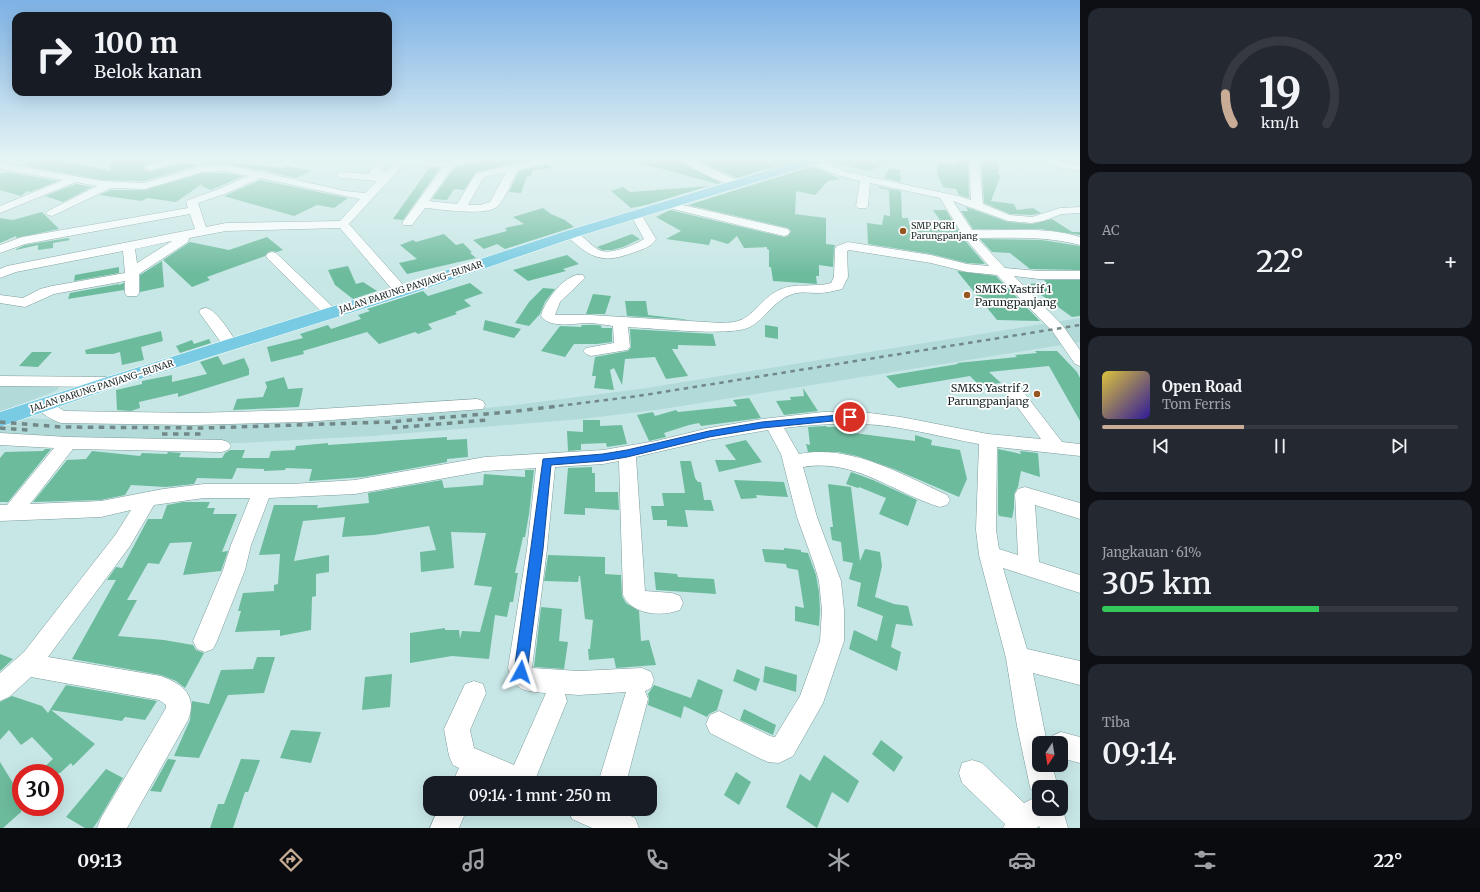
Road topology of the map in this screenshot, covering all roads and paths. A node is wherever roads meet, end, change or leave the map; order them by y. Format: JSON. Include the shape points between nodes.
{"nodes":[{"id":1,"x":944,"y":196,"type":"edge"},
{"id":2,"x":33,"y":197,"type":"edge"},
{"id":3,"x":85,"y":197,"type":"edge"},
{"id":4,"x":207,"y":197,"type":"edge"},
{"id":5,"x":369,"y":197,"type":"edge"},
{"id":6,"x":427,"y":197,"type":"edge"},
{"id":7,"x":467,"y":197,"type":"edge"},
{"id":8,"x":498,"y":197,"type":"edge"},
{"id":9,"x":696,"y":197,"type":"edge"},
{"id":10,"x":863,"y":197,"type":"edge"},
{"id":11,"x":946,"y":197,"type":"edge"},
{"id":12,"x":976,"y":197,"type":"edge"},
{"id":13,"x":29,"y":198,"type":"junction"},
{"id":14,"x":422,"y":204,"type":"junction"},
{"id":15,"x":668,"y":205,"type":"junction"},
{"id":16,"x":977,"y":205,"type":"junction"},
{"id":17,"x":862,"y":206,"type":"dead end"},
{"id":18,"x":461,"y":207,"type":"junction"},
{"id":19,"x":0,"y":210,"type":"edge"},
{"id":20,"x":194,"y":210,"type":"junction"},
{"id":21,"x":1080,"y":210,"type":"edge"},
{"id":22,"x":52,"y":213,"type":"junction"},
{"id":23,"x":636,"y":214,"type":"junction"},
{"id":24,"x":228,"y":218,"type":"dead end"},
{"id":25,"x":408,"y":223,"type":"dead end"},
{"id":26,"x":343,"y":224,"type":"junction"},
{"id":27,"x":198,"y":229,"type":"junction"},
{"id":28,"x":71,"y":231,"type":"junction"},
{"id":29,"x":784,"y":232,"type":"dead end"},
{"id":30,"x":571,"y":234,"type":"junction"},
{"id":31,"x":968,"y":234,"type":"junction"},
{"id":32,"x":1080,"y":241,"type":"edge"},
{"id":33,"x":128,"y":246,"type":"junction"},
{"id":34,"x":0,"y":249,"type":"edge"},
{"id":35,"x":272,"y":256,"type":"dead end"},
{"id":36,"x":1002,"y":271,"type":"junction"},
{"id":37,"x":0,"y":274,"type":"edge"},
{"id":38,"x":131,"y":274,"type":"junction"},
{"id":39,"x":1080,"y":275,"type":"edge"},
{"id":40,"x":578,"y":278,"type":"dead end"},
{"id":41,"x":401,"y":291,"type":"junction"},
{"id":42,"x":132,"y":293,"type":"dead end"},
{"id":43,"x":0,"y":299,"type":"edge"},
{"id":44,"x":206,"y":312,"type":"dead end"},
{"id":45,"x":331,"y":313,"type":"junction"},
{"id":46,"x":620,"y":322,"type":"junction"},
{"id":47,"x":1073,"y":338,"type":"edge"},
{"id":48,"x":230,"y":345,"type":"junction"},
{"id":49,"x":591,"y":351,"type":"dead end"},
{"id":50,"x":1080,"y":361,"type":"edge"},
{"id":51,"x":0,"y":381,"type":"edge"},
{"id":52,"x":111,"y":382,"type":"junction"},
{"id":53,"x":1013,"y":390,"type":"dead end"},
{"id":54,"x":477,"y":405,"type":"dead end"},
{"id":55,"x":44,"y":406,"type":"junction"},
{"id":56,"x":0,"y":420,"type":"edge"},
{"id":57,"x":773,"y":424,"type":"junction"},
{"id":58,"x":0,"y":439,"type":"edge"},
{"id":59,"x":988,"y":440,"type":"junction"},
{"id":60,"x":68,"y":443,"type":"junction"},
{"id":61,"x":222,"y":446,"type":"dead end"},
{"id":62,"x":1057,"y":448,"type":"junction"},
{"id":63,"x":1080,"y":450,"type":"edge"},
{"id":64,"x":627,"y":453,"type":"junction"},
{"id":65,"x":546,"y":462,"type":"junction"},
{"id":66,"x":793,"y":462,"type":"junction"},
{"id":67,"x":262,"y":491,"type":"junction"},
{"id":68,"x":148,"y":499,"type":"junction"},
{"id":69,"x":940,"y":500,"type":"dead end"},
{"id":70,"x":1080,"y":511,"type":"edge"},
{"id":71,"x":6,"y":513,"type":"edge"},
{"id":72,"x":989,"y":555,"type":"junction"},
{"id":73,"x":1029,"y":567,"type":"junction"},
{"id":74,"x":1080,"y":584,"type":"edge"},
{"id":75,"x":672,"y":603,"type":"dead end"},
{"id":76,"x":205,"y":641,"type":"dead end"},
{"id":77,"x":1018,"y":658,"type":"junction"},
{"id":78,"x":27,"y":665,"type":"junction"},
{"id":79,"x":1080,"y":673,"type":"edge"},
{"id":80,"x":0,"y":689,"type":"edge"},
{"id":81,"x":474,"y":693,"type":"dead end"},
{"id":82,"x":555,"y":701,"type":"dead end"},
{"id":83,"x":719,"y":724,"type":"dead end"},
{"id":84,"x":1041,"y":736,"type":"edge"},
{"id":85,"x":1068,"y":747,"type":"edge"},
{"id":86,"x":1080,"y":750,"type":"edge"},
{"id":87,"x":471,"y":773,"type":"edge"},
{"id":88,"x":972,"y":773,"type":"dead end"},
{"id":89,"x":488,"y":776,"type":"edge"},
{"id":90,"x":524,"y":776,"type":"edge"},
{"id":91,"x":614,"y":776,"type":"edge"},
{"id":92,"x":450,"y":816,"type":"edge"},
{"id":93,"x":1051,"y":816,"type":"edge"},
{"id":94,"x":1027,"y":819,"type":"edge"},
{"id":95,"x":111,"y":828,"type":"edge"},
{"id":96,"x":444,"y":828,"type":"edge"},
{"id":97,"x":1054,"y":828,"type":"edge"}],
"edges":[{"from":1,"to":31,"type":"street"},
{"from":2,"to":13,"type":"street"},
{"from":3,"to":22,"type":"street"},
{"from":4,"to":20,"type":"street","via":[[192,202]]},
{"from":5,"to":26,"type":"street"},
{"from":6,"to":14,"type":"street"},
{"from":7,"to":18,"type":"street"},
{"from":8,"to":18,"type":"street","via":[[491,207]]},
{"from":9,"to":15,"type":"main road","name":"JALAN PARUNG PANJANG–BUNAR"},
{"from":10,"to":17,"type":"street"},
{"from":11,"to":16,"type":"street"},
{"from":12,"to":16,"type":"street"},
{"from":13,"to":19,"type":"street"},
{"from":13,"to":22,"type":"street"},
{"from":14,"to":18,"type":"street"},
{"from":14,"to":25,"type":"street"},
{"from":15,"to":23,"type":"main road","name":"JALAN PARUNG PANJANG–BUNAR"},
{"from":15,"to":29,"type":"street"},
{"from":16,"to":21,"type":"street","via":[[1008,218],[1025,220],[1039,219],[1060,211]]},
{"from":20,"to":27,"type":"street"},
{"from":20,"to":28,"type":"street","via":[[143,219],[133,216]]},
{"from":22,"to":28,"type":"street"},
{"from":23,"to":30,"type":"main road","name":"JALAN PARUNG PANJANG–BUNAR"},
{"from":23,"to":30,"type":"street","via":[[649,241],[614,255],[596,254]]},
{"from":24,"to":27,"type":"street"},
{"from":26,"to":27,"type":"street"},
{"from":26,"to":41,"type":"street"},
{"from":27,"to":33,"type":"street"},
{"from":27,"to":38,"type":"street"},
{"from":28,"to":34,"type":"street","via":[[14,243]]},
{"from":30,"to":41,"type":"main road","name":"JALAN PARUNG PANJANG–BUNAR"},
{"from":31,"to":32,"type":"street","via":[[1044,235]]},
{"from":31,"to":36,"type":"street"},
{"from":33,"to":37,"type":"street","via":[[12,269]]},
{"from":33,"to":38,"type":"street"},
{"from":35,"to":45,"type":"street"},
{"from":36,"to":39,"type":"street","via":[[1039,275]]},
{"from":36,"to":46,"type":"street","via":[[967,268],[931,259],[846,246],[841,248],[841,277],[837,286],[787,291],[737,326]]},
{"from":36,"to":47,"type":"street","via":[[1058,329]]},
{"from":38,"to":42,"type":"street"},
{"from":38,"to":43,"type":"street","via":[[52,290],[25,303]]},
{"from":40,"to":46,"type":"street","via":[[556,298],[548,316],[558,320]]},
{"from":41,"to":45,"type":"main road","name":"JALAN PARUNG PANJANG–BUNAR"},
{"from":44,"to":48,"type":"street"},
{"from":45,"to":48,"type":"main road","name":"JALAN PARUNG PANJANG–BUNAR"},
{"from":46,"to":49,"type":"street","via":[[622,347]]},
{"from":47,"to":50,"type":"street"},
{"from":48,"to":52,"type":"main road","name":"JALAN PARUNG PANJANG–BUNAR"},
{"from":51,"to":52,"type":"street"},
{"from":52,"to":55,"type":"main road","name":"JALAN PARUNG PANJANG–BUNAR"},
{"from":53,"to":62,"type":"street"},
{"from":54,"to":55,"type":"street","via":[[304,416],[193,419],[70,418],[61,417]]},
{"from":55,"to":56,"type":"main road","name":"JALAN PARUNG PANJANG–BUNAR"},
{"from":57,"to":59,"type":"street","via":[[823,418],[862,418]]},
{"from":57,"to":64,"type":"street","via":[[709,434]]},
{"from":57,"to":66,"type":"street"},
{"from":58,"to":60,"type":"street"},
{"from":59,"to":62,"type":"street"},
{"from":59,"to":72,"type":"street","via":[[986,530]]},
{"from":60,"to":61,"type":"street"},
{"from":60,"to":71,"type":"street"},
{"from":62,"to":63,"type":"street"},
{"from":64,"to":65,"type":"street"},
{"from":64,"to":75,"type":"street","via":[[632,493],[631,547],[634,595],[644,602]]},
{"from":65,"to":67,"type":"street","via":[[485,464],[355,487]]},
{"from":65,"to":91,"type":"street","via":[[520,668],[522,676],[528,680],[639,690]]},
{"from":66,"to":69,"type":"street","via":[[812,458],[844,461],[862,466]]},
{"from":66,"to":83,"type":"street","via":[[807,517],[830,581],[833,610],[832,641],[810,703],[784,748],[768,749]]},
{"from":67,"to":68,"type":"street","via":[[204,491]]},
{"from":67,"to":76,"type":"street"},
{"from":68,"to":71,"type":"street","via":[[101,509]]},
{"from":68,"to":78,"type":"street","via":[[123,540]]},
{"from":70,"to":73,"type":"street","via":[[1025,494]]},
{"from":72,"to":73,"type":"street"},
{"from":72,"to":77,"type":"street"},
{"from":73,"to":74,"type":"street"},
{"from":77,"to":79,"type":"street"},
{"from":77,"to":84,"type":"street"},
{"from":78,"to":80,"type":"street"},
{"from":78,"to":95,"type":"street","via":[[161,688],[176,697],[179,711]]},
{"from":81,"to":87,"type":"street","via":[[457,729],[462,756]]},
{"from":82,"to":90,"type":"street"},
{"from":85,"to":86,"type":"street"},
{"from":87,"to":89,"type":"street"},
{"from":88,"to":94,"type":"street"},
{"from":92,"to":96,"type":"street"},
{"from":93,"to":97,"type":"street"}]}
